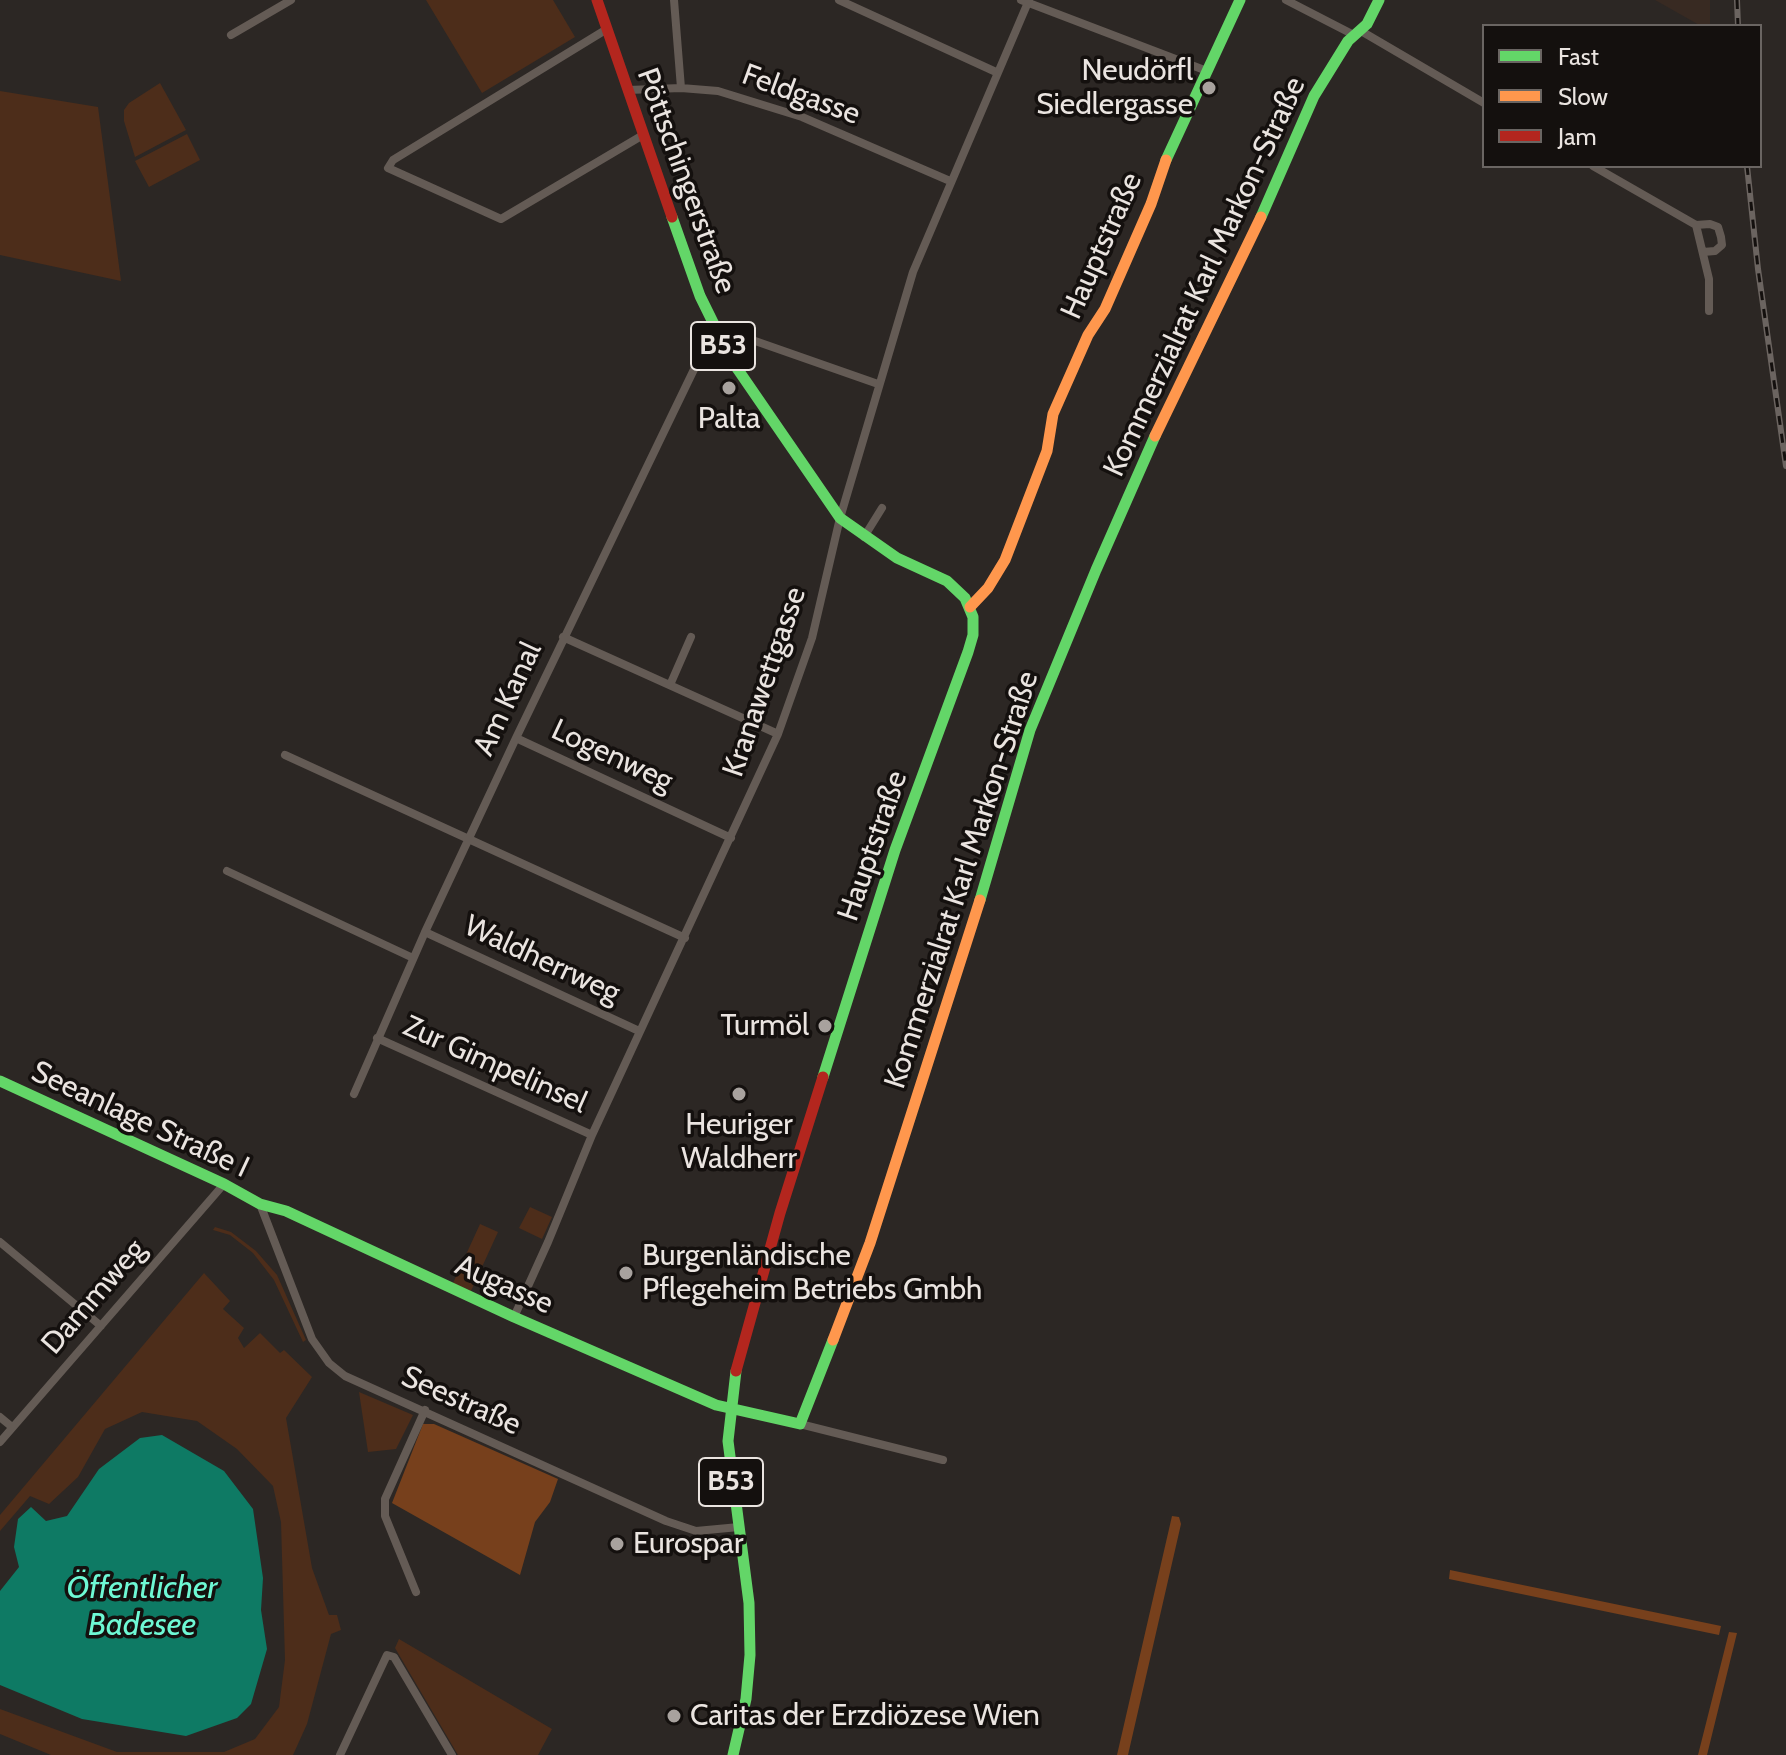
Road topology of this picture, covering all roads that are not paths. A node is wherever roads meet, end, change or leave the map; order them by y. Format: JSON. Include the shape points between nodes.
{"nodes":[{"id":1,"x":291,"y":0,"type":"edge"},
{"id":2,"x":597,"y":0,"type":"edge"},
{"id":3,"x":674,"y":0,"type":"edge"},
{"id":4,"x":839,"y":0,"type":"edge"},
{"id":5,"x":1240,"y":0,"type":"edge"},
{"id":6,"x":1286,"y":0,"type":"edge"},
{"id":7,"x":1379,"y":0,"type":"edge"},
{"id":8,"x":1026,"y":1,"type":"edge"},
{"id":9,"x":607,"y":29,"type":"junction"},
{"id":10,"x":1357,"y":33,"type":"junction"},
{"id":11,"x":231,"y":35,"type":"dead end"},
{"id":12,"x":1207,"y":71,"type":"junction"},
{"id":13,"x":996,"y":72,"type":"junction"},
{"id":14,"x":681,"y":88,"type":"junction"},
{"id":15,"x":628,"y":90,"type":"junction"},
{"id":16,"x":1482,"y":102,"type":"edge"},
{"id":17,"x":643,"y":135,"type":"junction"},
{"id":18,"x":1596,"y":168,"type":"edge"},
{"id":19,"x":950,"y":181,"type":"junction"},
{"id":20,"x":1696,"y":225,"type":"junction"},
{"id":21,"x":1703,"y":252,"type":"junction"},
{"id":22,"x":1709,"y":311,"type":"dead end"},
{"id":23,"x":714,"y":328,"type":"junction"},
{"id":24,"x":722,"y":345,"type":"junction"},
{"id":25,"x":878,"y":384,"type":"junction"},
{"id":26,"x":882,"y":508,"type":"dead end"},
{"id":27,"x":840,"y":518,"type":"junction"},
{"id":28,"x":864,"y":537,"type":"junction"},
{"id":29,"x":970,"y":607,"type":"junction"},
{"id":30,"x":563,"y":637,"type":"junction"},
{"id":31,"x":691,"y":637,"type":"dead end"},
{"id":32,"x":670,"y":685,"type":"junction"},
{"id":33,"x":778,"y":734,"type":"junction"},
{"id":34,"x":516,"y":738,"type":"junction"},
{"id":35,"x":285,"y":755,"type":"dead end"},
{"id":36,"x":731,"y":838,"type":"junction"},
{"id":37,"x":469,"y":840,"type":"junction"},
{"id":38,"x":227,"y":871,"type":"dead end"},
{"id":39,"x":425,"y":932,"type":"junction"},
{"id":40,"x":685,"y":938,"type":"junction"},
{"id":41,"x":413,"y":958,"type":"junction"},
{"id":42,"x":639,"y":1031,"type":"junction"},
{"id":43,"x":377,"y":1038,"type":"junction"},
{"id":44,"x":0,"y":1081,"type":"edge"},
{"id":45,"x":354,"y":1094,"type":"dead end"},
{"id":46,"x":592,"y":1135,"type":"junction"},
{"id":47,"x":224,"y":1184,"type":"junction"},
{"id":48,"x":260,"y":1204,"type":"junction"},
{"id":49,"x":0,"y":1242,"type":"edge"},
{"id":50,"x":514,"y":1317,"type":"junction"},
{"id":51,"x":101,"y":1326,"type":"junction"},
{"id":52,"x":730,"y":1408,"type":"junction"},
{"id":53,"x":425,"y":1410,"type":"junction"},
{"id":54,"x":0,"y":1417,"type":"edge"},
{"id":55,"x":800,"y":1424,"type":"junction"},
{"id":56,"x":12,"y":1427,"type":"junction"},
{"id":57,"x":0,"y":1442,"type":"edge"},
{"id":58,"x":943,"y":1460,"type":"dead end"},
{"id":59,"x":739,"y":1527,"type":"junction"},
{"id":60,"x":416,"y":1592,"type":"dead end"},
{"id":61,"x":340,"y":1755,"type":"edge"},
{"id":62,"x":452,"y":1755,"type":"edge"},
{"id":63,"x":733,"y":1755,"type":"edge"}],
"edges":[{"from":1,"to":11,"type":"street"},
{"from":2,"to":9,"type":"street","name":"Pöttschingerstraße","number":"B53"},
{"from":3,"to":14,"type":"street"},
{"from":4,"to":13,"type":"street"},
{"from":5,"to":12,"type":"street","name":"Hauptstraße"},
{"from":6,"to":10,"type":"street"},
{"from":7,"to":10,"type":"street","name":"Kommerzialrat Karl Markon-Straße"},
{"from":8,"to":12,"type":"street"},
{"from":8,"to":13,"type":"street","name":"Kranawettgasse"},
{"from":9,"to":15,"type":"street","name":"Pöttschingerstraße","number":"B53"},
{"from":9,"to":17,"type":"street","via":[[393,160],[388,168],[501,219]]},
{"from":10,"to":16,"type":"street"},
{"from":10,"to":55,"type":"street","name":"Kommerzialrat Karl Markon-Straße","via":[[1314,96],[1178,385],[1036,715],[870,1243]]},
{"from":12,"to":29,"type":"street","name":"Hauptstraße","via":[[1105,309],[1053,414],[1047,451],[1005,560]]},
{"from":13,"to":19,"type":"street","name":"Kranawettgasse"},
{"from":14,"to":15,"type":"street","name":"Feldgasse"},
{"from":14,"to":19,"type":"street","name":"Feldgasse","via":[[718,91],[802,117]]},
{"from":15,"to":17,"type":"street","name":"Pöttschingerstraße","number":"B53"},
{"from":17,"to":23,"type":"street","name":"Pöttschingerstraße","number":"B53"},
{"from":18,"to":20,"type":"street"},
{"from":19,"to":25,"type":"street","name":"Kranawettgasse","via":[[913,272]]},
{"from":20,"to":21,"type":"street"},
{"from":20,"to":21,"type":"street","via":[[1718,227],[1721,237],[1722,245],[1715,251]]},
{"from":21,"to":22,"type":"street"},
{"from":23,"to":24,"type":"street","name":"Pöttschingerstraße","number":"B53"},
{"from":23,"to":30,"type":"street","name":"Am Kanal"},
{"from":24,"to":25,"type":"street","via":[[738,335]]},
{"from":24,"to":27,"type":"street","name":"Pöttschingerstraße","number":"B53"},
{"from":25,"to":27,"type":"street","name":"Kranawettgasse"},
{"from":26,"to":28,"type":"street"},
{"from":27,"to":28,"type":"street","name":"Pöttschingerstraße","number":"B53"},
{"from":27,"to":33,"type":"street","name":"Kranawettgasse","via":[[812,638]]},
{"from":28,"to":29,"type":"street","name":"Pöttschingerstraße","number":"B53","via":[[947,581]]},
{"from":29,"to":52,"type":"street","name":"Hauptstraße","number":"B53","via":[[973,635],[968,652],[878,903],[751,1313]]},
{"from":30,"to":32,"type":"street"},
{"from":30,"to":34,"type":"street","name":"Am Kanal"},
{"from":31,"to":32,"type":"street"},
{"from":32,"to":33,"type":"street"},
{"from":33,"to":36,"type":"street","name":"Kranawettgasse"},
{"from":34,"to":36,"type":"street","name":"Logenweg"},
{"from":34,"to":37,"type":"street","name":"Am Kanal"},
{"from":35,"to":37,"type":"street"},
{"from":36,"to":40,"type":"street","name":"Kranawettgasse"},
{"from":37,"to":39,"type":"street","name":"Am Kanal"},
{"from":37,"to":40,"type":"street"},
{"from":38,"to":41,"type":"street"},
{"from":39,"to":41,"type":"street","name":"Am Kanal"},
{"from":39,"to":42,"type":"street","name":"Waldherrweg"},
{"from":40,"to":42,"type":"street","name":"Kranawettgasse"},
{"from":41,"to":43,"type":"street","name":"Am Kanal"},
{"from":42,"to":46,"type":"street","name":"Kranawettgasse"},
{"from":43,"to":45,"type":"street","name":"Am Kanal"},
{"from":43,"to":46,"type":"street","name":"Zur Gimpelinsel"},
{"from":44,"to":47,"type":"street","name":"Seeanlage Straße I"},
{"from":46,"to":50,"type":"street","name":"Kranawettgasse"},
{"from":47,"to":48,"type":"street","name":"Seeanlage Straße I"},
{"from":47,"to":51,"type":"street","name":"Dammweg"},
{"from":48,"to":50,"type":"street","name":"Augasse","via":[[286,1211]]},
{"from":48,"to":53,"type":"street","name":"Seestraße","via":[[312,1339],[329,1363],[345,1376]]},
{"from":49,"to":51,"type":"street"},
{"from":50,"to":52,"type":"street","name":"Augasse"},
{"from":51,"to":56,"type":"street","name":"Dammweg"},
{"from":52,"to":55,"type":"street"},
{"from":52,"to":59,"type":"street","name":"Hauptstraße","number":"B53","via":[[728,1441]]},
{"from":53,"to":59,"type":"street","name":"Seestraße","via":[[666,1521],[696,1531]]},
{"from":53,"to":60,"type":"street","via":[[385,1499],[385,1516]]},
{"from":54,"to":56,"type":"street"},
{"from":55,"to":58,"type":"street"},
{"from":56,"to":57,"type":"street","name":"Dammweg"},
{"from":59,"to":63,"type":"street","name":"Hauptstraße","number":"B53","via":[[750,1655]]},
{"from":61,"to":62,"type":"street","via":[[387,1655],[394,1657]]}]}
